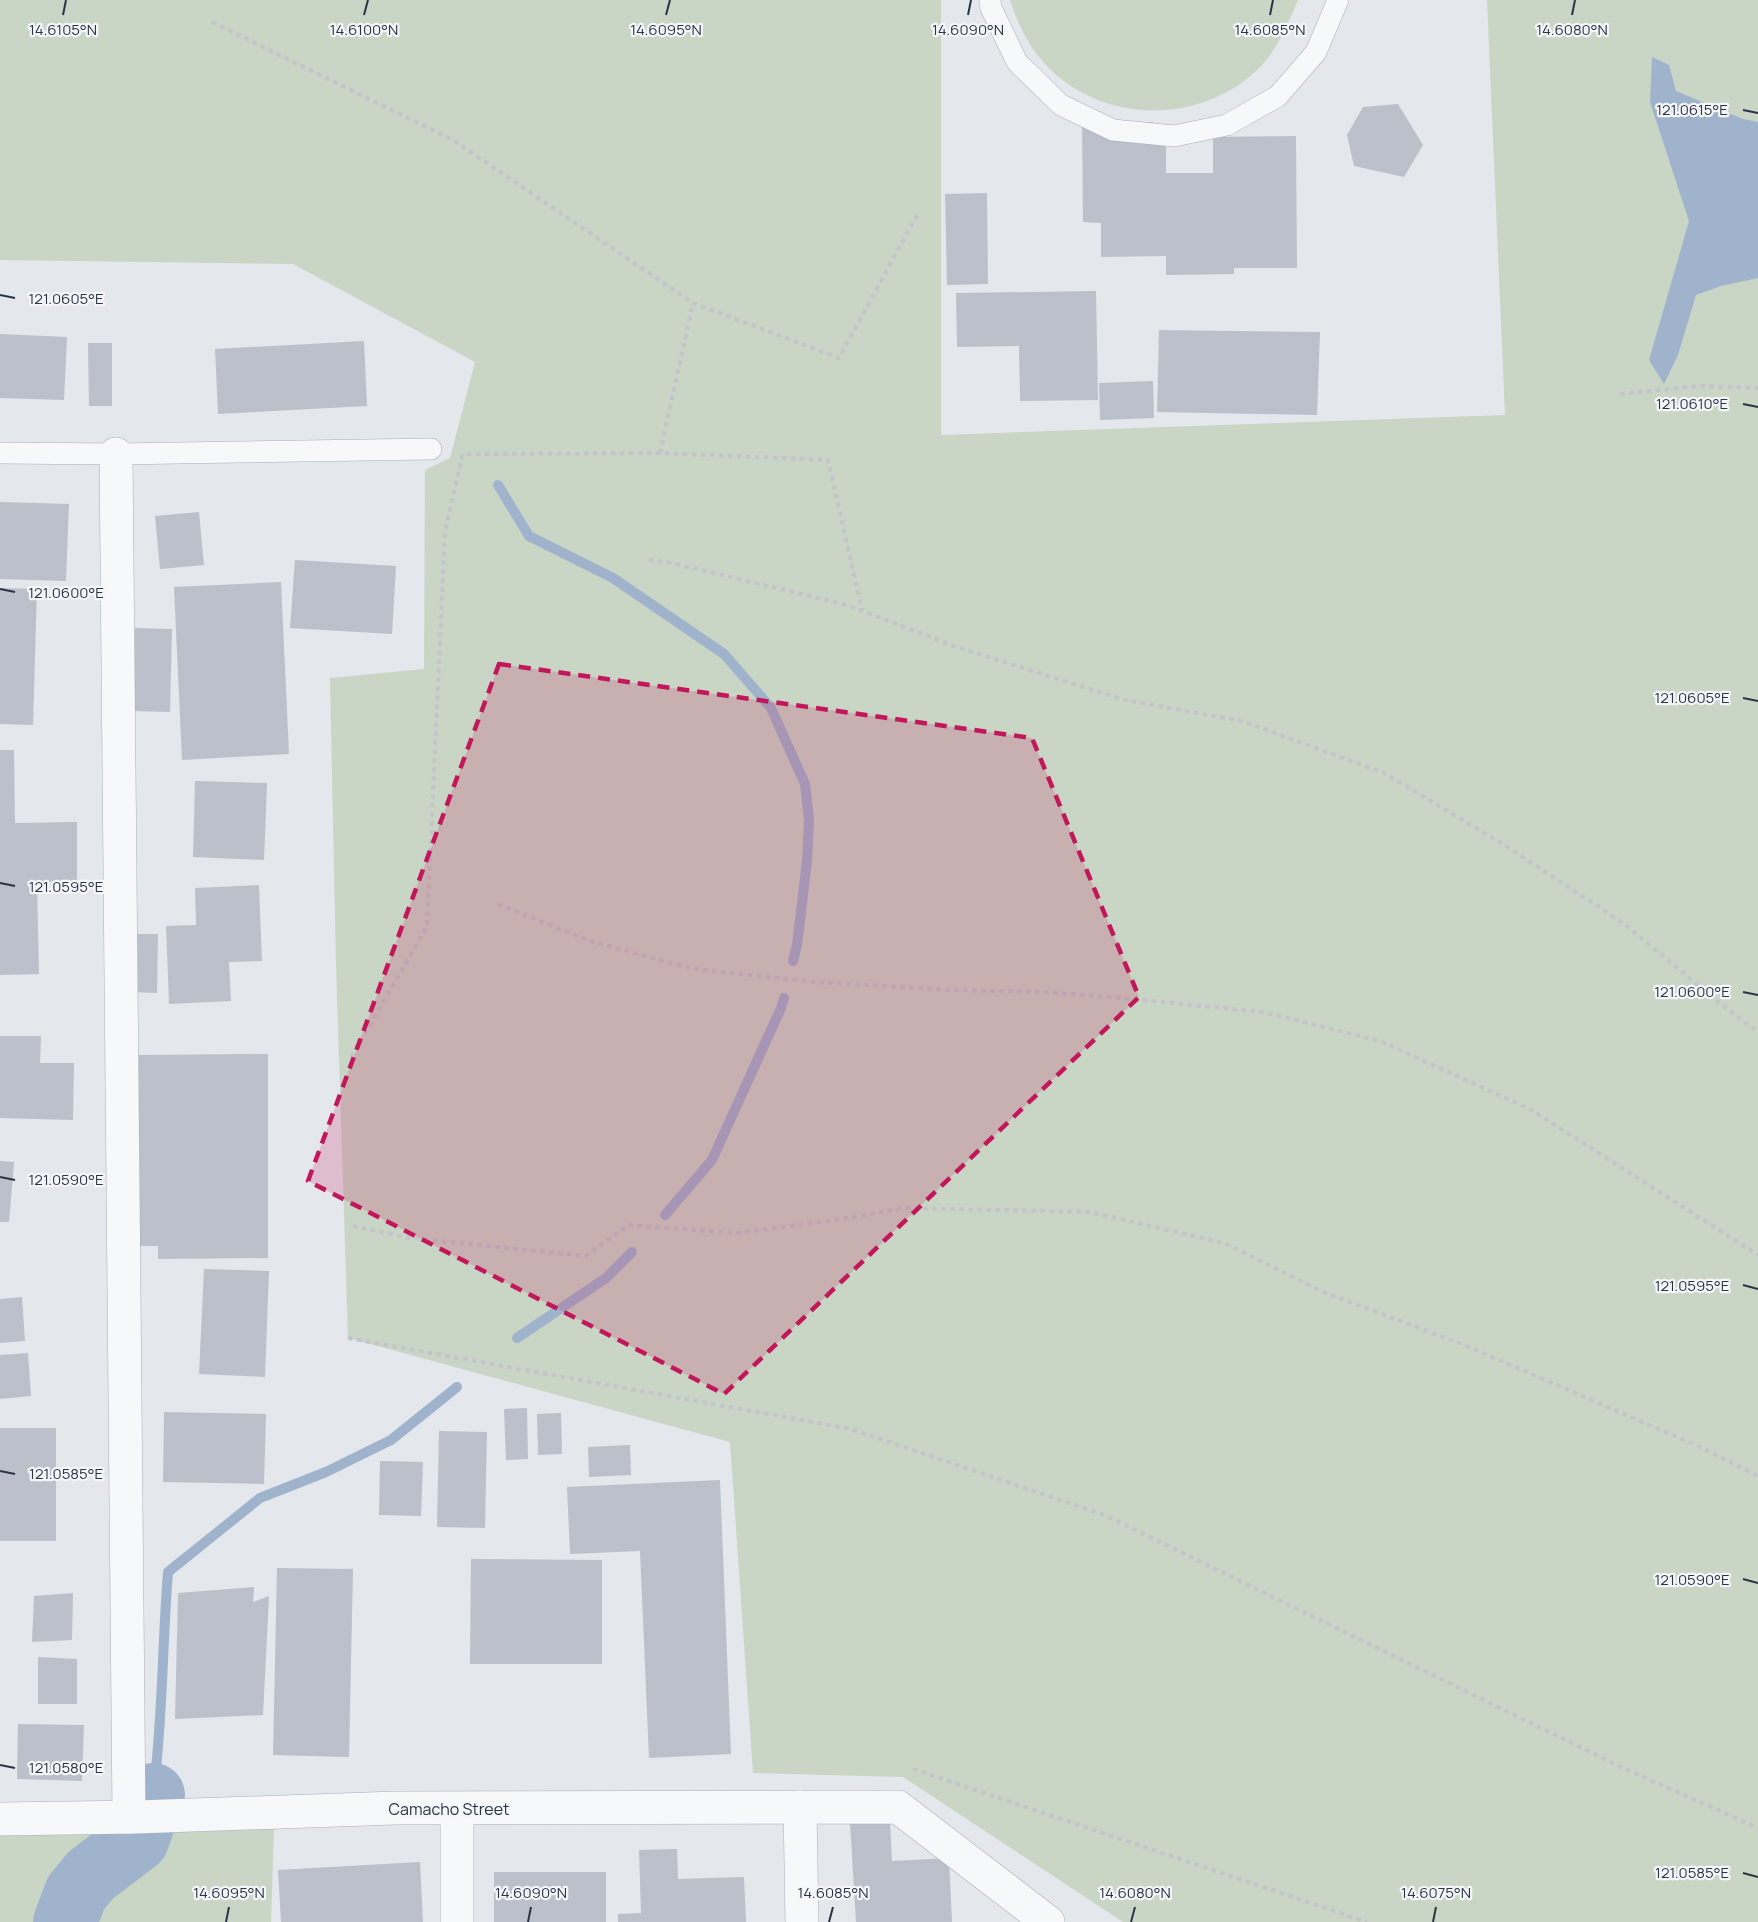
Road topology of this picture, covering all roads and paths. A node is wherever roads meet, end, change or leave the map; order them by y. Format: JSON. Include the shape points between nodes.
{"nodes":[{"id":1,"x":990,"y":0,"type":"edge"},
{"id":2,"x":1338,"y":0,"type":"edge"},
{"id":3,"x":212,"y":22,"type":"dead end"},
{"id":4,"x":917,"y":215,"type":"dead end"},
{"id":5,"x":693,"y":303,"type":"junction"},
{"id":6,"x":1758,"y":388,"type":"edge"},
{"id":7,"x":1620,"y":394,"type":"dead end"},
{"id":8,"x":431,"y":449,"type":"dead end"},
{"id":9,"x":0,"y":453,"type":"edge"},
{"id":10,"x":116,"y":453,"type":"junction"},
{"id":11,"x":660,"y":453,"type":"junction"},
{"id":12,"x":650,"y":560,"type":"dead end"},
{"id":13,"x":862,"y":611,"type":"junction"},
{"id":14,"x":498,"y":904,"type":"dead end"},
{"id":15,"x":1758,"y":1032,"type":"edge"},
{"id":16,"x":351,"y":1057,"type":"dead end"},
{"id":17,"x":353,"y":1226,"type":"dead end"},
{"id":18,"x":1758,"y":1255,"type":"edge"},
{"id":19,"x":348,"y":1338,"type":"dead end"},
{"id":20,"x":1758,"y":1476,"type":"edge"},
{"id":21,"x":913,"y":1768,"type":"dead end"},
{"id":22,"x":800,"y":1807,"type":"junction"},
{"id":23,"x":457,"y":1809,"type":"junction"},
{"id":24,"x":143,"y":1817,"type":"junction"},
{"id":25,"x":0,"y":1819,"type":"edge"},
{"id":26,"x":1758,"y":1828,"type":"edge"},
{"id":27,"x":457,"y":1922,"type":"edge"},
{"id":28,"x":802,"y":1922,"type":"edge"},
{"id":29,"x":1048,"y":1922,"type":"edge"},
{"id":30,"x":1367,"y":1922,"type":"edge"}],
"edges":[{"from":1,"to":2,"type":"lane","via":[[1017,62],[1061,105],[1113,130],[1174,136],[1227,125],[1278,96],[1316,52]]},
{"from":3,"to":5,"type":"path","via":[[453,141]]},
{"from":4,"to":5,"type":"path","via":[[839,358]]},
{"from":5,"to":11,"type":"path"},
{"from":6,"to":7,"type":"path","via":[[1698,386]]},
{"from":8,"to":10,"type":"lane"},
{"from":9,"to":10,"type":"lane"},
{"from":10,"to":24,"type":"street"},
{"from":11,"to":13,"type":"path","via":[[828,460]]},
{"from":11,"to":16,"type":"path","via":[[463,454],[445,531],[427,927]]},
{"from":12,"to":13,"type":"path"},
{"from":13,"to":15,"type":"path","via":[[954,646],[1121,699],[1242,721],[1384,773],[1506,846],[1623,923]]},
{"from":14,"to":18,"type":"path","via":[[586,940],[693,969],[816,982],[1044,992],[1263,1012],[1380,1041],[1530,1109]]},
{"from":17,"to":20,"type":"path","via":[[409,1238],[586,1256],[627,1225],[736,1233],[904,1208],[1090,1212],[1224,1243],[1323,1292],[1495,1358]]},
{"from":19,"to":26,"type":"path","via":[[851,1429],[1107,1516],[1623,1768]]},
{"from":21,"to":30,"type":"path"},
{"from":22,"to":23,"type":"street","name":"Camacho Street"},
{"from":22,"to":28,"type":"street"},
{"from":22,"to":29,"type":"street","name":"Camacho Street","via":[[898,1807]]},
{"from":23,"to":24,"type":"street","name":"Camacho Street"},
{"from":23,"to":27,"type":"street"},
{"from":24,"to":25,"type":"street","name":"Camacho Street"}]}
